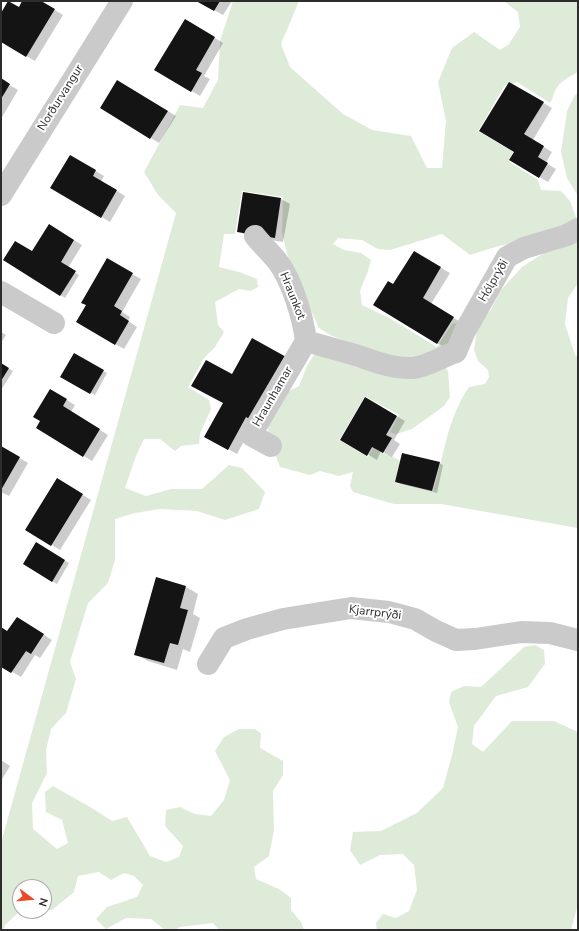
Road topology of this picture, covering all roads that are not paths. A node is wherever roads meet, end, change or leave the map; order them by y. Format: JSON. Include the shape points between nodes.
{"nodes":[{"id":1,"x":122,"y":1,"type":"edge"},
{"id":2,"x":1,"y":195,"type":"edge"},
{"id":3,"x":578,"y":229,"type":"edge"},
{"id":4,"x":255,"y":236,"type":"dead end"},
{"id":5,"x":1,"y":292,"type":"edge"},
{"id":6,"x":54,"y":323,"type":"dead end"},
{"id":7,"x":306,"y":340,"type":"junction"},
{"id":8,"x":271,"y":446,"type":"dead end"},
{"id":9,"x":578,"y":640,"type":"edge"},
{"id":10,"x":208,"y":664,"type":"dead end"}],
"edges":[{"from":1,"to":2,"type":"street","name":"Norðurvangur"},
{"from":3,"to":7,"type":"street","name":"Hólprýði","via":[[507,256],[456,352],[423,366],[389,366]]},
{"from":4,"to":7,"type":"street","name":"Hraunkot","via":[[288,279],[304,323]]},
{"from":5,"to":6,"type":"street"},
{"from":7,"to":8,"type":"street","name":"Hraunhamar","via":[[251,435]]},
{"from":9,"to":10,"type":"street","name":"Kjarrprýði","via":[[550,633],[521,632],[456,640],[415,619],[390,612],[350,608],[283,619],[224,638]]}]}
